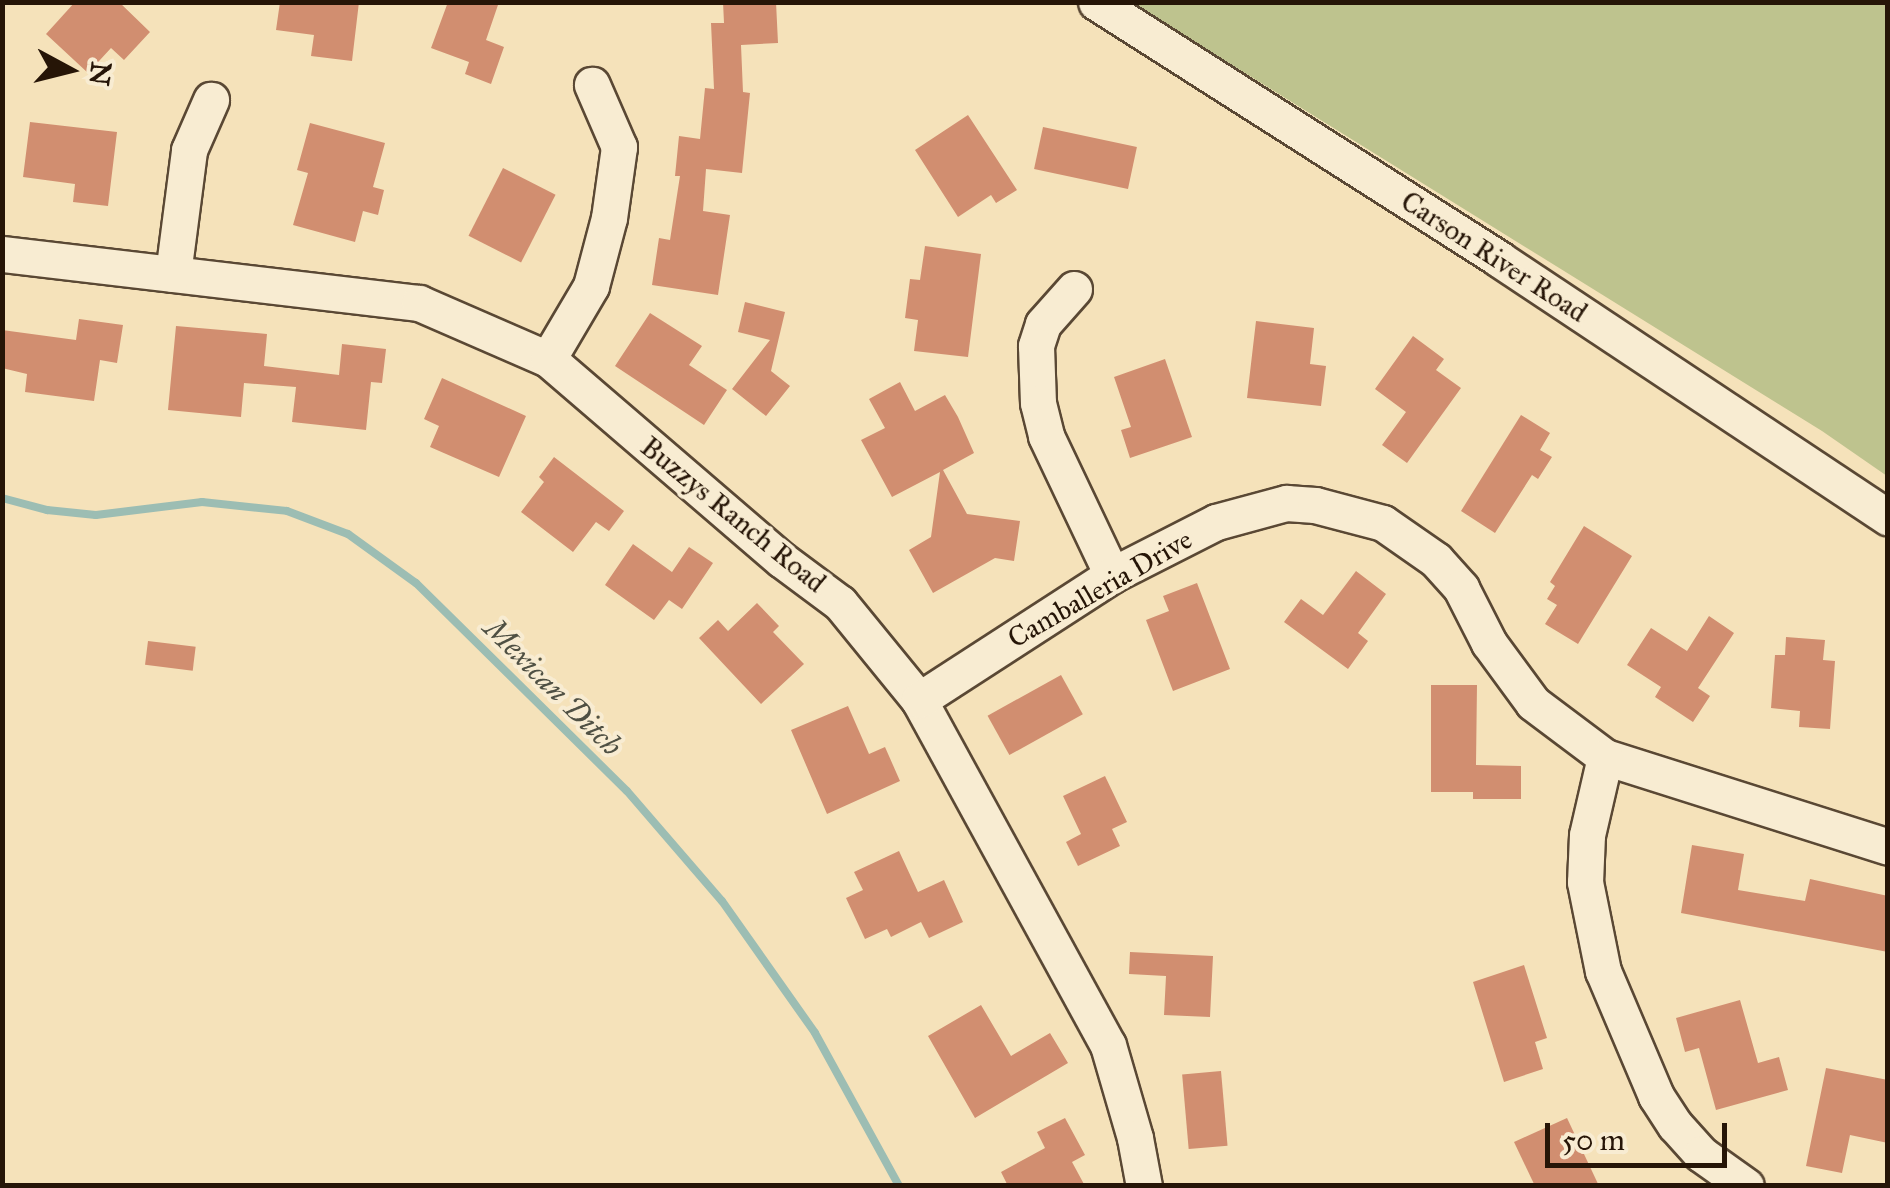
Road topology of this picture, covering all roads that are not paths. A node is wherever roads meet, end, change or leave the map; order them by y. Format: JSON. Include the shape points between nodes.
{"nodes":[{"id":1,"x":1096,"y":2,"type":"edge"},
{"id":2,"x":592,"y":85,"type":"dead end"},
{"id":3,"x":211,"y":100,"type":"dead end"},
{"id":4,"x":2,"y":254,"type":"edge"},
{"id":5,"x":173,"y":274,"type":"junction"},
{"id":6,"x":1074,"y":290,"type":"dead end"},
{"id":7,"x":548,"y":359,"type":"junction"},
{"id":8,"x":1888,"y":517,"type":"edge"},
{"id":9,"x":1112,"y":576,"type":"junction"},
{"id":10,"x":919,"y":700,"type":"junction"},
{"id":11,"x":1605,"y":756,"type":"junction"},
{"id":12,"x":1888,"y":847,"type":"edge"},
{"id":13,"x":1144,"y":1186,"type":"edge"},
{"id":14,"x":1746,"y":1186,"type":"edge"}],
"edges":[{"from":1,"to":8,"type":"street","name":"Carson River Road","via":[[1499,258]]},
{"from":2,"to":7,"type":"street","via":[[619,147],[609,218],[591,286]]},
{"from":3,"to":5,"type":"street","via":[[189,150]]},
{"from":4,"to":5,"type":"street","name":"Buzzys Ranch Road"},
{"from":5,"to":7,"type":"street","name":"Buzzys Ranch Road","via":[[419,304]]},
{"from":6,"to":9,"type":"street","via":[[1043,324],[1036,346],[1038,403],[1046,436]]},
{"from":7,"to":10,"type":"street","name":"Buzzys Ranch Road","via":[[840,603]]},
{"from":9,"to":10,"type":"street","name":"Camballeria Drive"},
{"from":9,"to":11,"type":"street","name":"Camballeria Drive","via":[[1249,511],[1286,503],[1352,512],[1412,540],[1436,560],[1461,588],[1489,643],[1533,704]]},
{"from":10,"to":13,"type":"street","name":"Buzzys Ranch Road","via":[[1108,1045]]},
{"from":11,"to":12,"type":"street","name":"Camballeria Drive"},
{"from":11,"to":14,"type":"street","via":[[1587,835],[1585,882],[1603,971],[1675,1125],[1701,1154]]}]}
